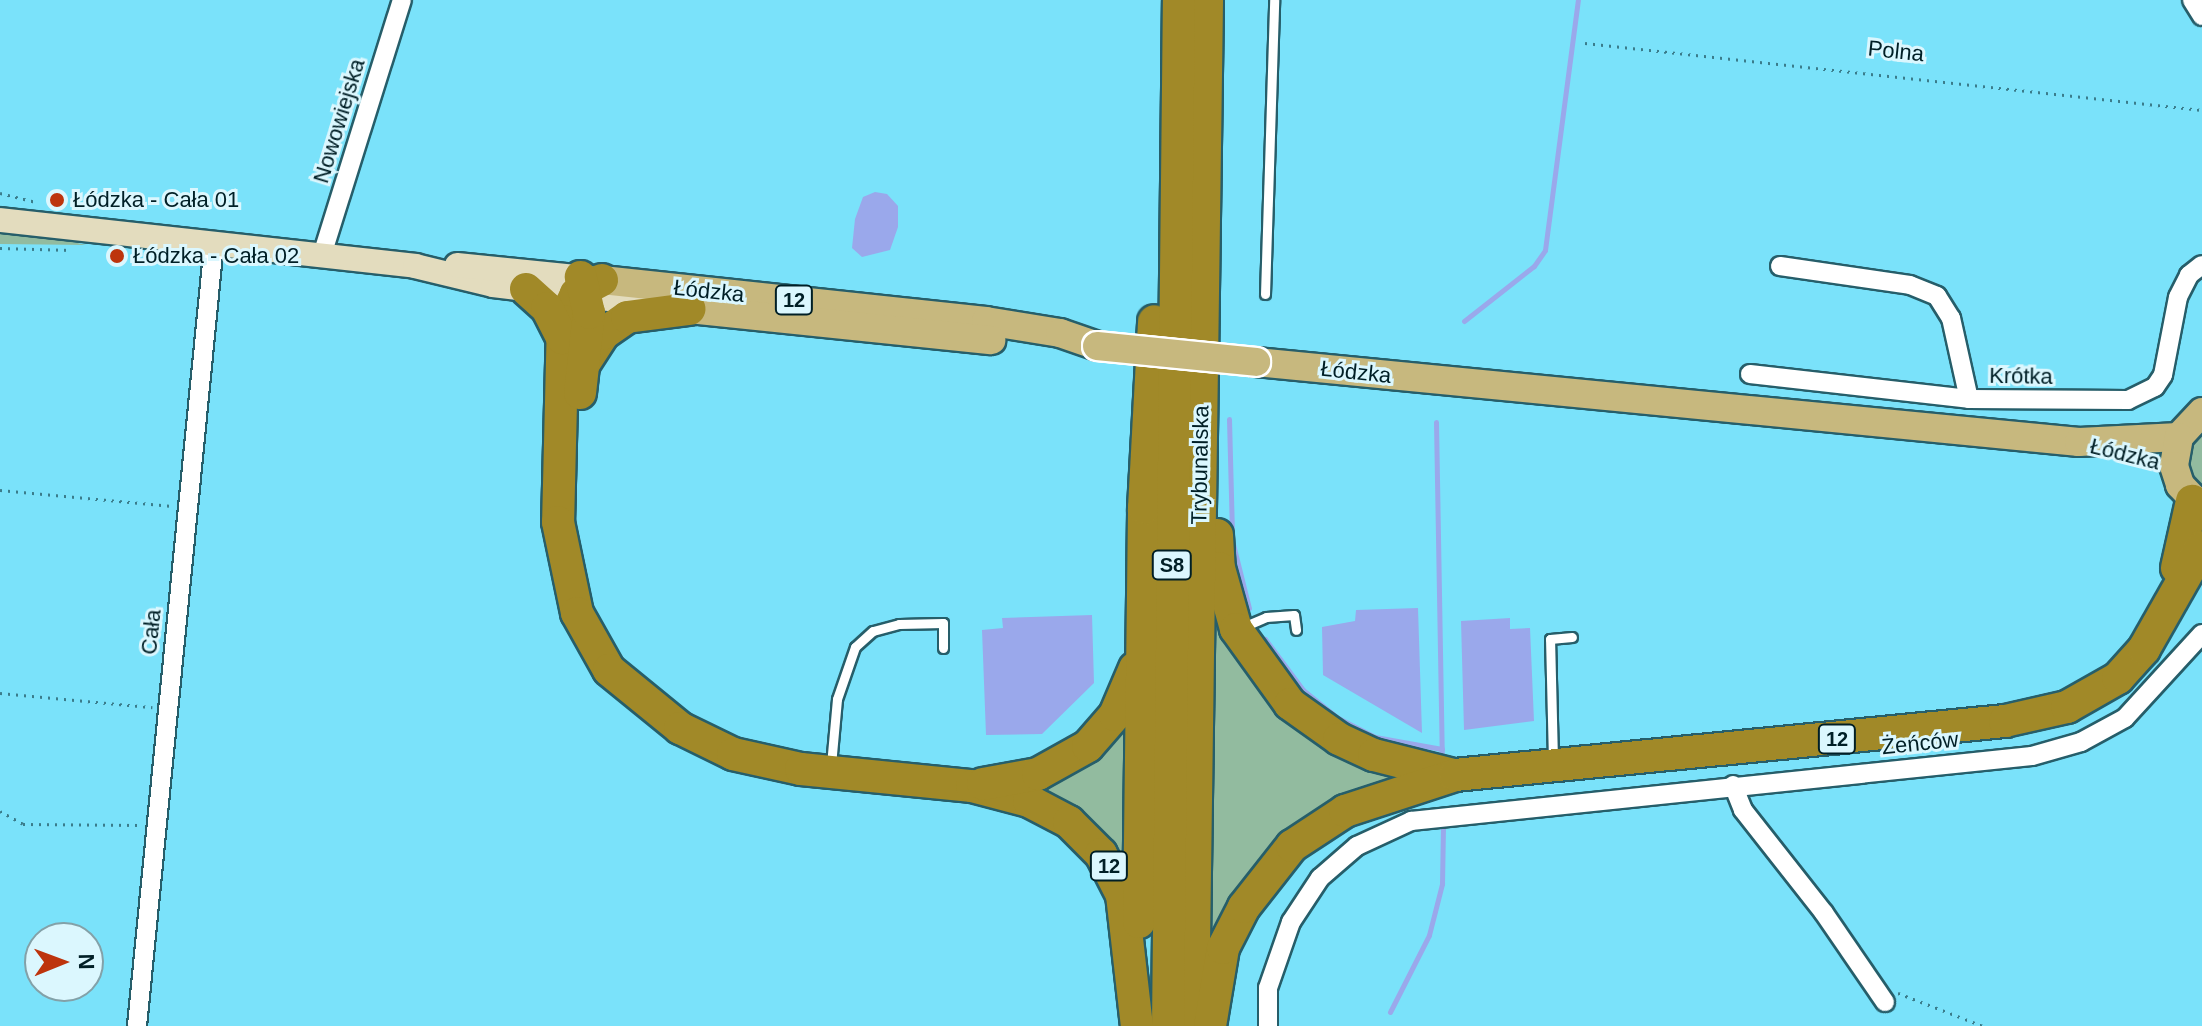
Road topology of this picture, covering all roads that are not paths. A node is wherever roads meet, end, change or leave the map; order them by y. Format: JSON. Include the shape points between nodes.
{"nodes":[{"id":1,"x":402,"y":0,"type":"edge"},
{"id":2,"x":1179,"y":0,"type":"edge"},
{"id":3,"x":1207,"y":0,"type":"edge"},
{"id":4,"x":1274,"y":0,"type":"edge"},
{"id":5,"x":2192,"y":0,"type":"edge"},
{"id":6,"x":2202,"y":16,"type":"edge"},
{"id":7,"x":1178,"y":103,"type":"junction"},
{"id":8,"x":0,"y":220,"type":"edge"},
{"id":9,"x":214,"y":243,"type":"junction"},
{"id":10,"x":322,"y":255,"type":"junction"},
{"id":11,"x":2202,"y":265,"type":"edge"},
{"id":12,"x":415,"y":266,"type":"junction"},
{"id":13,"x":1780,"y":266,"type":"dead end"},
{"id":14,"x":586,"y":286,"type":"junction"},
{"id":15,"x":526,"y":289,"type":"junction"},
{"id":16,"x":1265,"y":294,"type":"dead end"},
{"id":17,"x":689,"y":309,"type":"junction"},
{"id":18,"x":562,"y":338,"type":"junction"},
{"id":19,"x":1097,"y":346,"type":"junction"},
{"id":20,"x":583,"y":369,"type":"junction"},
{"id":21,"x":1750,"y":374,"type":"dead end"},
{"id":22,"x":1201,"y":376,"type":"junction"},
{"id":23,"x":1969,"y":399,"type":"junction"},
{"id":24,"x":2202,"y":412,"type":"edge"},
{"id":25,"x":2179,"y":437,"type":"junction"},
{"id":26,"x":2079,"y":442,"type":"junction"},
{"id":27,"x":2174,"y":466,"type":"junction"},
{"id":28,"x":2197,"y":505,"type":"edge"},
{"id":29,"x":2202,"y":547,"type":"edge"},
{"id":30,"x":2169,"y":603,"type":"junction"},
{"id":31,"x":1143,"y":622,"type":"junction"},
{"id":32,"x":1236,"y":629,"type":"junction"},
{"id":33,"x":1296,"y":630,"type":"dead end"},
{"id":34,"x":2202,"y":634,"type":"edge"},
{"id":35,"x":1572,"y":637,"type":"dead end"},
{"id":36,"x":943,"y":648,"type":"dead end"},
{"id":37,"x":643,"y":700,"type":"junction"},
{"id":38,"x":1553,"y":768,"type":"junction"},
{"id":39,"x":831,"y":772,"type":"junction"},
{"id":40,"x":1455,"y":775,"type":"junction"},
{"id":41,"x":1733,"y":785,"type":"junction"},
{"id":42,"x":972,"y":786,"type":"junction"},
{"id":43,"x":1885,"y":1002,"type":"road end"},
{"id":44,"x":137,"y":1026,"type":"edge"},
{"id":45,"x":1137,"y":1026,"type":"edge"},
{"id":46,"x":1168,"y":1026,"type":"edge"},
{"id":47,"x":1194,"y":1026,"type":"edge"},
{"id":48,"x":1210,"y":1026,"type":"edge"},
{"id":49,"x":1268,"y":1026,"type":"edge"}],
"edges":[{"from":1,"to":10,"type":"street","name":"Nowowiejska"},
{"from":2,"to":7,"type":"highway","name":"Trybunalska","number":"S8"},
{"from":3,"to":22,"type":"highway","name":"Trybunalska","number":"S8"},
{"from":4,"to":16,"type":"lane"},
{"from":5,"to":6,"type":"street"},
{"from":7,"to":31,"type":"highway","via":[[1162,194],[1146,438]]},
{"from":7,"to":46,"type":"highway","name":"Trybunalska","number":"S8"},
{"from":8,"to":9,"type":"main road","name":"Łódzka"},
{"from":9,"to":10,"type":"main road","name":"Łódzka"},
{"from":9,"to":44,"type":"street","name":"Cała"},
{"from":10,"to":12,"type":"main road","name":"Łódzka"},
{"from":11,"to":23,"type":"street","name":"Krótka","via":[[2189,275],[2178,297],[2163,375],[2142,396],[2101,402]]},
{"from":12,"to":14,"type":"main road","name":"Łódzka","via":[[464,265]]},
{"from":12,"to":15,"type":"main road","name":"Łódzka"},
{"from":13,"to":23,"type":"street","via":[[1910,285],[1937,296],[1951,318]]},
{"from":14,"to":15,"type":"main road","name":"Łódzka"},
{"from":14,"to":17,"type":"main road","name":"Łódzka","number":"12"},
{"from":14,"to":18,"type":"highway","number":"12","via":[[564,315]]},
{"from":14,"to":19,"type":"main road","name":"Łódzka","number":"12","via":[[986,321],[1060,333]]},
{"from":14,"to":20,"type":"highway"},
{"from":15,"to":18,"type":"highway","via":[[551,312]]},
{"from":17,"to":19,"type":"main road","name":"Łódzka","number":"12"},
{"from":17,"to":20,"type":"highway","number":"12","via":[[641,312],[620,321],[599,339]]},
{"from":18,"to":37,"type":"highway","number":"12","via":[[558,522],[567,584],[591,643],[623,686]]},
{"from":19,"to":26,"type":"main road","name":"Łódzka","number":"12","bridge":true},
{"from":20,"to":37,"type":"highway","number":"12","via":[[570,521],[575,553],[606,635]]},
{"from":21,"to":23,"type":"street","name":"Krótka"},
{"from":22,"to":32,"type":"highway","via":[[1219,568]]},
{"from":22,"to":47,"type":"highway","name":"Trybunalska","number":"S8"},
{"from":24,"to":25,"type":"main road"},
{"from":25,"to":26,"type":"main road","name":"Łódzka","number":"12"},
{"from":25,"to":27,"type":"main road"},
{"from":26,"to":27,"type":"main road","name":"Łódzka","number":"12"},
{"from":27,"to":28,"type":"main road","number":"12"},
{"from":28,"to":30,"type":"highway","number":"12"},
{"from":29,"to":30,"type":"highway","number":"12"},
{"from":30,"to":38,"type":"highway","number":"12","via":[[2144,649],[2118,678],[2087,700],[2036,716]]},
{"from":31,"to":42,"type":"highway","via":[[1127,691],[1095,740],[1047,771]]},
{"from":31,"to":45,"type":"highway"},
{"from":32,"to":33,"type":"lane","via":[[1266,617],[1294,615]]},
{"from":32,"to":40,"type":"highway","via":[[1271,683],[1310,721],[1374,755]]},
{"from":34,"to":41,"type":"street","name":"Żeńców","via":[[2125,718],[2060,749]]},
{"from":35,"to":38,"type":"lane","via":[[1550,639]]},
{"from":36,"to":39,"type":"lane","via":[[943,623],[899,624],[873,631],[855,647],[837,699]]},
{"from":37,"to":39,"type":"highway","number":"12","via":[[686,732],[726,751]]},
{"from":38,"to":40,"type":"highway","number":"12"},
{"from":39,"to":42,"type":"highway","number":"12"},
{"from":40,"to":48,"type":"highway","number":"12","via":[[1356,807],[1292,846],[1268,871],[1232,927],[1213,992]]},
{"from":41,"to":43,"type":"street","via":[[1743,810]]},
{"from":41,"to":49,"type":"street","name":"Żeńców","via":[[1411,821],[1357,846],[1320,878],[1291,922],[1268,988]]},
{"from":42,"to":45,"type":"highway","number":"12","via":[[1053,812],[1083,834],[1105,861],[1127,914]]}]}
